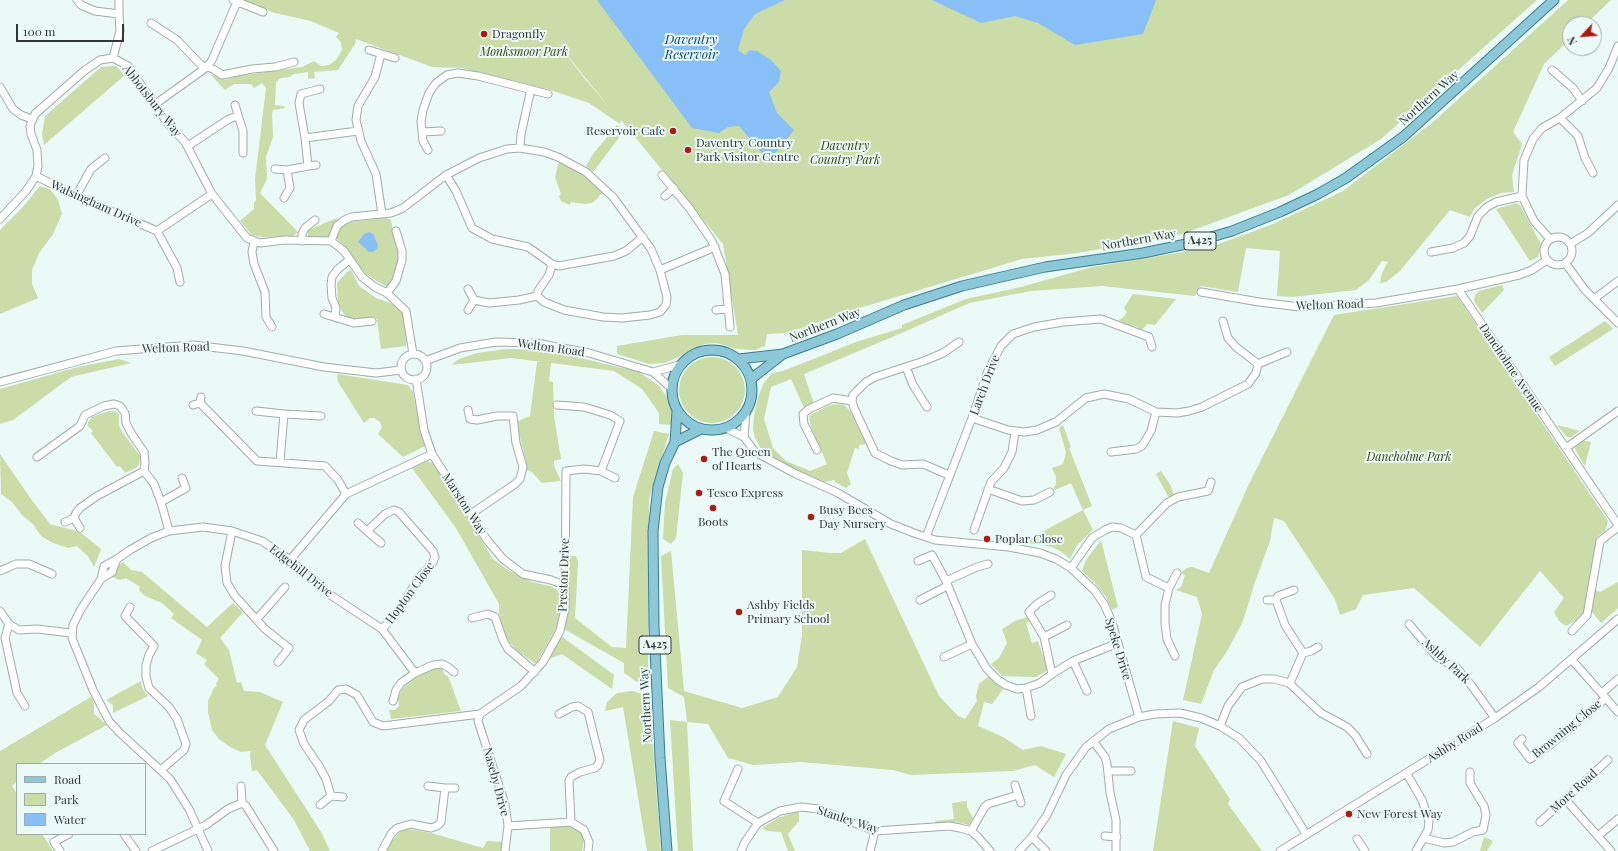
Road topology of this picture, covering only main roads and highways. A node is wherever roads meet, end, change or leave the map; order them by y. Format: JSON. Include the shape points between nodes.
{"nodes":[{"id":1,"x":1554,"y":0,"type":"edge"},
{"id":2,"x":783,"y":354,"type":"junction"},
{"id":3,"x":739,"y":359,"type":"junction"},
{"id":4,"x":751,"y":379,"type":"junction"},
{"id":5,"x":677,"y":412,"type":"junction"},
{"id":6,"x":701,"y":429,"type":"junction"},
{"id":7,"x":675,"y":442,"type":"junction"},
{"id":8,"x":667,"y":851,"type":"edge"}],
"edges":[{"from":1,"to":2,"type":"main road","name":"Northern Way","number":"A425","via":[[1404,137],[1346,178],[1280,212],[1232,231],[1191,243],[1143,253],[1045,267],[962,286],[904,305]]},
{"from":2,"to":3,"type":"main road","number":"A425"},
{"from":2,"to":4,"type":"main road","number":"A425"},
{"from":3,"to":4,"type":"main road"},
{"from":3,"to":5,"type":"main road","via":[[722,351],[706,349],[691,354],[674,375],[671,388]]},
{"from":4,"to":6,"type":"main road","via":[[751,399],[746,412],[726,428]]},
{"from":5,"to":6,"type":"main road","via":[[688,423]]},
{"from":5,"to":7,"type":"main road","number":"A425"},
{"from":6,"to":7,"type":"main road"},
{"from":7,"to":8,"type":"main road","name":"Northern Way","number":"A425","via":[[658,487],[653,531],[654,635]]}]}
